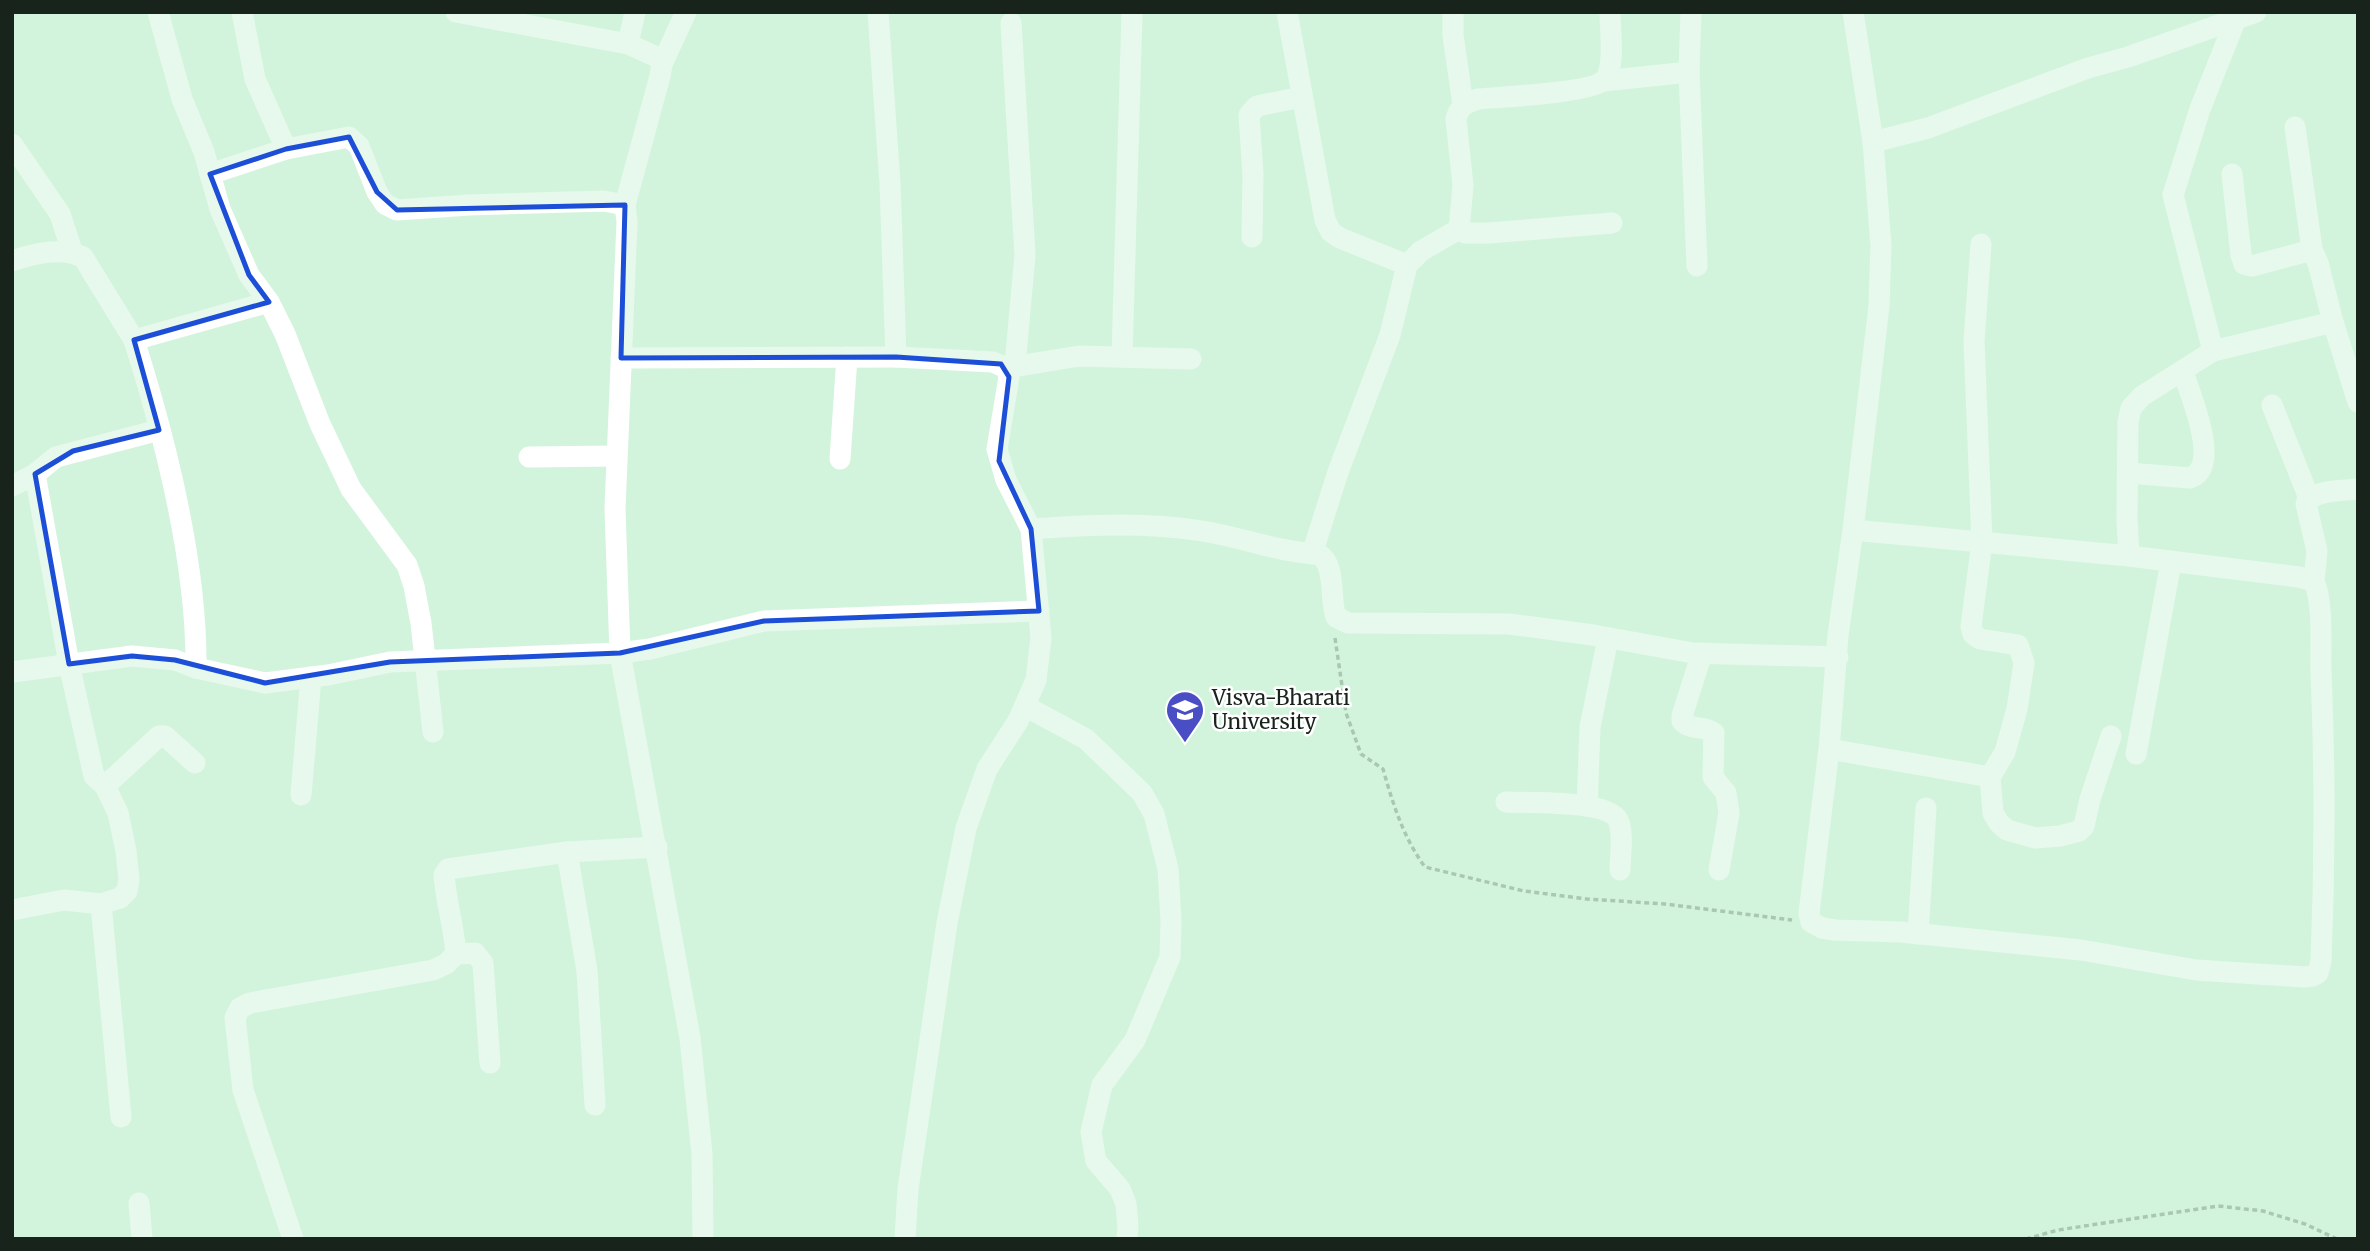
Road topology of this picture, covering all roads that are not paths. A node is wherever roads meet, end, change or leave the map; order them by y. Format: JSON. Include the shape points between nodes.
{"nodes":[{"id":1,"x":158,"y":12,"type":"edge"},
{"id":2,"x":242,"y":12,"type":"edge"},
{"id":3,"x":456,"y":12,"type":"edge"},
{"id":4,"x":635,"y":12,"type":"edge"},
{"id":5,"x":686,"y":12,"type":"edge"},
{"id":6,"x":878,"y":12,"type":"edge"},
{"id":7,"x":1132,"y":12,"type":"edge"},
{"id":8,"x":1287,"y":12,"type":"edge"},
{"id":9,"x":1453,"y":12,"type":"edge"},
{"id":10,"x":1610,"y":12,"type":"edge"},
{"id":11,"x":1691,"y":12,"type":"edge"},
{"id":12,"x":1853,"y":12,"type":"edge"},
{"id":13,"x":2256,"y":12,"type":"edge"},
{"id":14,"x":2235,"y":21,"type":"junction"},
{"id":15,"x":1011,"y":23,"type":"dead end"},
{"id":16,"x":628,"y":44,"type":"junction"},
{"id":17,"x":662,"y":64,"type":"junction"},
{"id":18,"x":1689,"y":72,"type":"junction"},
{"id":19,"x":1603,"y":81,"type":"junction"},
{"id":20,"x":1302,"y":97,"type":"junction"},
{"id":21,"x":1463,"y":104,"type":"junction"},
{"id":22,"x":2295,"y":127,"type":"dead end"},
{"id":23,"x":1873,"y":142,"type":"junction"},
{"id":24,"x":12,"y":145,"type":"edge"},
{"id":25,"x":286,"y":149,"type":"junction"},
{"id":26,"x":210,"y":174,"type":"junction"},
{"id":27,"x":2232,"y":174,"type":"dead end"},
{"id":28,"x":625,"y":205,"type":"junction"},
{"id":29,"x":1612,"y":223,"type":"dead end"},
{"id":30,"x":1459,"y":229,"type":"junction"},
{"id":31,"x":1252,"y":237,"type":"dead end"},
{"id":32,"x":1981,"y":244,"type":"dead end"},
{"id":33,"x":2312,"y":250,"type":"junction"},
{"id":34,"x":72,"y":251,"type":"junction"},
{"id":35,"x":12,"y":261,"type":"edge"},
{"id":36,"x":1407,"y":265,"type":"junction"},
{"id":37,"x":1697,"y":266,"type":"dead end"},
{"id":38,"x":269,"y":302,"type":"junction"},
{"id":39,"x":2333,"y":322,"type":"junction"},
{"id":40,"x":134,"y":340,"type":"junction"},
{"id":41,"x":2213,"y":351,"type":"junction"},
{"id":42,"x":1122,"y":356,"type":"junction"},
{"id":43,"x":896,"y":357,"type":"junction"},
{"id":44,"x":621,"y":358,"type":"junction"},
{"id":45,"x":847,"y":358,"type":"junction"},
{"id":46,"x":1191,"y":359,"type":"dead end"},
{"id":47,"x":1010,"y":366,"type":"junction"},
{"id":48,"x":2183,"y":372,"type":"junction"},
{"id":49,"x":2358,"y":402,"type":"edge"},
{"id":50,"x":2272,"y":405,"type":"dead end"},
{"id":51,"x":159,"y":430,"type":"junction"},
{"id":52,"x":616,"y":456,"type":"junction"},
{"id":53,"x":529,"y":457,"type":"dead end"},
{"id":54,"x":840,"y":459,"type":"dead end"},
{"id":55,"x":2127,"y":473,"type":"junction"},
{"id":56,"x":35,"y":474,"type":"junction"},
{"id":57,"x":12,"y":486,"type":"edge"},
{"id":58,"x":2358,"y":489,"type":"edge"},
{"id":59,"x":2309,"y":498,"type":"junction"},
{"id":60,"x":1031,"y":529,"type":"junction"},
{"id":61,"x":1853,"y":530,"type":"junction"},
{"id":62,"x":1983,"y":542,"type":"junction"},
{"id":63,"x":1312,"y":554,"type":"junction"},
{"id":64,"x":2129,"y":556,"type":"junction"},
{"id":65,"x":2171,"y":562,"type":"junction"},
{"id":66,"x":2314,"y":581,"type":"junction"},
{"id":67,"x":1039,"y":611,"type":"junction"},
{"id":68,"x":1608,"y":638,"type":"junction"},
{"id":69,"x":620,"y":653,"type":"junction"},
{"id":70,"x":1702,"y":653,"type":"junction"},
{"id":71,"x":1838,"y":657,"type":"junction"},
{"id":72,"x":423,"y":660,"type":"junction"},
{"id":73,"x":69,"y":664,"type":"junction"},
{"id":74,"x":196,"y":668,"type":"junction"},
{"id":75,"x":12,"y":672,"type":"edge"},
{"id":76,"x":311,"y":677,"type":"junction"},
{"id":77,"x":1025,"y":706,"type":"junction"},
{"id":78,"x":433,"y":732,"type":"dead end"},
{"id":79,"x":2111,"y":736,"type":"dead end"},
{"id":80,"x":1829,"y":749,"type":"junction"},
{"id":81,"x":2136,"y":754,"type":"dead end"},
{"id":82,"x":195,"y":763,"type":"dead end"},
{"id":83,"x":1990,"y":777,"type":"junction"},
{"id":84,"x":105,"y":786,"type":"junction"},
{"id":85,"x":301,"y":794,"type":"dead end"},
{"id":86,"x":1506,"y":802,"type":"dead end"},
{"id":87,"x":1587,"y":806,"type":"junction"},
{"id":88,"x":1926,"y":808,"type":"dead end"},
{"id":89,"x":657,"y":847,"type":"junction"},
{"id":90,"x":567,"y":852,"type":"junction"},
{"id":91,"x":1620,"y":870,"type":"dead end"},
{"id":92,"x":1719,"y":870,"type":"dead end"},
{"id":93,"x":101,"y":904,"type":"junction"},
{"id":94,"x":12,"y":910,"type":"edge"},
{"id":95,"x":1918,"y":934,"type":"junction"},
{"id":96,"x":456,"y":954,"type":"junction"},
{"id":97,"x":490,"y":1063,"type":"dead end"},
{"id":98,"x":594,"y":1105,"type":"dead end"},
{"id":99,"x":121,"y":1117,"type":"dead end"},
{"id":100,"x":139,"y":1203,"type":"dead end"},
{"id":101,"x":142,"y":1239,"type":"edge"},
{"id":102,"x":293,"y":1239,"type":"edge"},
{"id":103,"x":704,"y":1239,"type":"edge"},
{"id":104,"x":905,"y":1239,"type":"edge"},
{"id":105,"x":1127,"y":1239,"type":"edge"}],
"edges":[{"from":1,"to":26,"type":"street","via":[[182,99]]},
{"from":2,"to":25,"type":"street","via":[[255,79]]},
{"from":3,"to":16,"type":"street"},
{"from":4,"to":16,"type":"street"},
{"from":5,"to":17,"type":"street"},
{"from":6,"to":43,"type":"street"},
{"from":7,"to":42,"type":"street"},
{"from":8,"to":20,"type":"street"},
{"from":9,"to":21,"type":"street"},
{"from":10,"to":19,"type":"street","via":[[1611,65]]},
{"from":11,"to":18,"type":"street"},
{"from":12,"to":23,"type":"street"},
{"from":13,"to":14,"type":"street"},
{"from":14,"to":23,"type":"street","via":[[2088,68],[1928,128]]},
{"from":14,"to":41,"type":"street","via":[[2173,195]]},
{"from":15,"to":47,"type":"street","via":[[1025,255]]},
{"from":16,"to":17,"type":"street"},
{"from":17,"to":28,"type":"street"},
{"from":18,"to":19,"type":"street"},
{"from":18,"to":37,"type":"street"},
{"from":19,"to":21,"type":"street"},
{"from":20,"to":31,"type":"street","via":[[1257,106],[1249,115]]},
{"from":20,"to":36,"type":"street","via":[[1331,232]]},
{"from":21,"to":30,"type":"street","via":[[1456,119],[1463,186]]},
{"from":22,"to":33,"type":"street"},
{"from":23,"to":61,"type":"street","via":[[1881,246],[1879,306]]},
{"from":24,"to":34,"type":"street","via":[[60,215]]},
{"from":25,"to":26,"type":"street"},
{"from":25,"to":28,"type":"street","via":[[349,136],[359,146],[377,192],[397,211],[604,201]]},
{"from":26,"to":38,"type":"street","via":[[249,275]]},
{"from":27,"to":33,"type":"street","via":[[2244,264],[2252,266]]},
{"from":28,"to":44,"type":"street"},
{"from":29,"to":30,"type":"street","via":[[1481,234]]},
{"from":30,"to":36,"type":"street","via":[[1421,251]]},
{"from":32,"to":62,"type":"street","via":[[1974,341]]},
{"from":33,"to":39,"type":"street"},
{"from":34,"to":35,"type":"street"},
{"from":34,"to":40,"type":"street","via":[[83,257]]},
{"from":36,"to":63,"type":"street","via":[[1390,335]]},
{"from":38,"to":40,"type":"street"},
{"from":38,"to":72,"type":"street","via":[[351,489],[407,565],[421,623]]},
{"from":39,"to":41,"type":"street"},
{"from":39,"to":49,"type":"street"},
{"from":40,"to":51,"type":"street"},
{"from":41,"to":48,"type":"street"},
{"from":42,"to":46,"type":"street"},
{"from":42,"to":47,"type":"street","via":[[1079,356]]},
{"from":43,"to":45,"type":"street"},
{"from":43,"to":47,"type":"street"},
{"from":44,"to":45,"type":"street"},
{"from":44,"to":52,"type":"street"},
{"from":45,"to":54,"type":"street"},
{"from":47,"to":60,"type":"street","via":[[997,449],[1006,480]]},
{"from":48,"to":55,"type":"street","via":[[2142,396],[2131,408]]},
{"from":48,"to":55,"type":"street","via":[[2201,427],[2202,469],[2190,478]]},
{"from":50,"to":59,"type":"street"},
{"from":51,"to":56,"type":"street","via":[[56,457]]},
{"from":51,"to":74,"type":"street","via":[[190,579]]},
{"from":52,"to":53,"type":"street"},
{"from":52,"to":69,"type":"street"},
{"from":55,"to":64,"type":"street"},
{"from":56,"to":57,"type":"street"},
{"from":56,"to":73,"type":"street"},
{"from":58,"to":59,"type":"street"},
{"from":59,"to":66,"type":"street","via":[[2307,513],[2317,551]]},
{"from":60,"to":63,"type":"street","via":[[1137,525],[1202,531]]},
{"from":60,"to":67,"type":"street"},
{"from":61,"to":62,"type":"street"},
{"from":61,"to":71,"type":"street"},
{"from":62,"to":64,"type":"street"},
{"from":62,"to":83,"type":"street","via":[[1973,634],[2018,645],[2024,663],[2005,752]]},
{"from":63,"to":68,"type":"street","via":[[1324,557],[1333,609],[1336,617],[1348,623],[1508,624]]},
{"from":64,"to":65,"type":"street"},
{"from":65,"to":66,"type":"street"},
{"from":65,"to":81,"type":"street"},
{"from":66,"to":95,"type":"street","via":[[2324,754],[2325,872],[2318,973],[2304,977],[2196,970],[2081,950]]},
{"from":67,"to":69,"type":"street","via":[[764,621]]},
{"from":67,"to":77,"type":"street","via":[[1036,680]]},
{"from":68,"to":70,"type":"street"},
{"from":68,"to":87,"type":"street","via":[[1590,727]]},
{"from":69,"to":72,"type":"street"},
{"from":69,"to":89,"type":"street"},
{"from":70,"to":71,"type":"street"},
{"from":70,"to":92,"type":"street","via":[[1682,721],[1688,727],[1714,733],[1713,777],[1726,793],[1729,813]]},
{"from":71,"to":80,"type":"street"},
{"from":72,"to":76,"type":"street"},
{"from":72,"to":78,"type":"street"},
{"from":73,"to":74,"type":"street","via":[[132,656],[175,660]]},
{"from":73,"to":75,"type":"street"},
{"from":73,"to":84,"type":"street","via":[[94,776]]},
{"from":74,"to":76,"type":"street","via":[[265,683]]},
{"from":76,"to":85,"type":"street"},
{"from":77,"to":104,"type":"street","via":[[987,769],[966,828],[939,975]]},
{"from":77,"to":105,"type":"street","via":[[1086,739],[1142,793],[1154,814],[1168,869],[1170,957],[1135,1040],[1102,1085],[1091,1132],[1096,1161],[1120,1189],[1126,1204]]},
{"from":79,"to":83,"type":"street","via":[[2084,826],[2075,834],[2035,838],[2007,830],[1993,813]]},
{"from":80,"to":83,"type":"street"},
{"from":80,"to":95,"type":"street","via":[[1811,922],[1835,930]]},
{"from":82,"to":84,"type":"street","via":[[159,736]]},
{"from":84,"to":93,"type":"street","via":[[118,813],[129,880],[120,898]]},
{"from":86,"to":87,"type":"street"},
{"from":87,"to":91,"type":"street","via":[[1617,817]]},
{"from":88,"to":95,"type":"street"},
{"from":89,"to":90,"type":"street"},
{"from":89,"to":103,"type":"street","via":[[690,1038],[702,1154]]},
{"from":90,"to":96,"type":"street","via":[[449,869],[444,875]]},
{"from":90,"to":98,"type":"street","via":[[587,971]]},
{"from":93,"to":94,"type":"street","via":[[64,900]]},
{"from":93,"to":99,"type":"street"},
{"from":96,"to":97,"type":"street","via":[[475,953],[483,963]]},
{"from":96,"to":102,"type":"street","via":[[433,970],[240,1008],[235,1018],[243,1090]]},
{"from":100,"to":101,"type":"street"}]}
